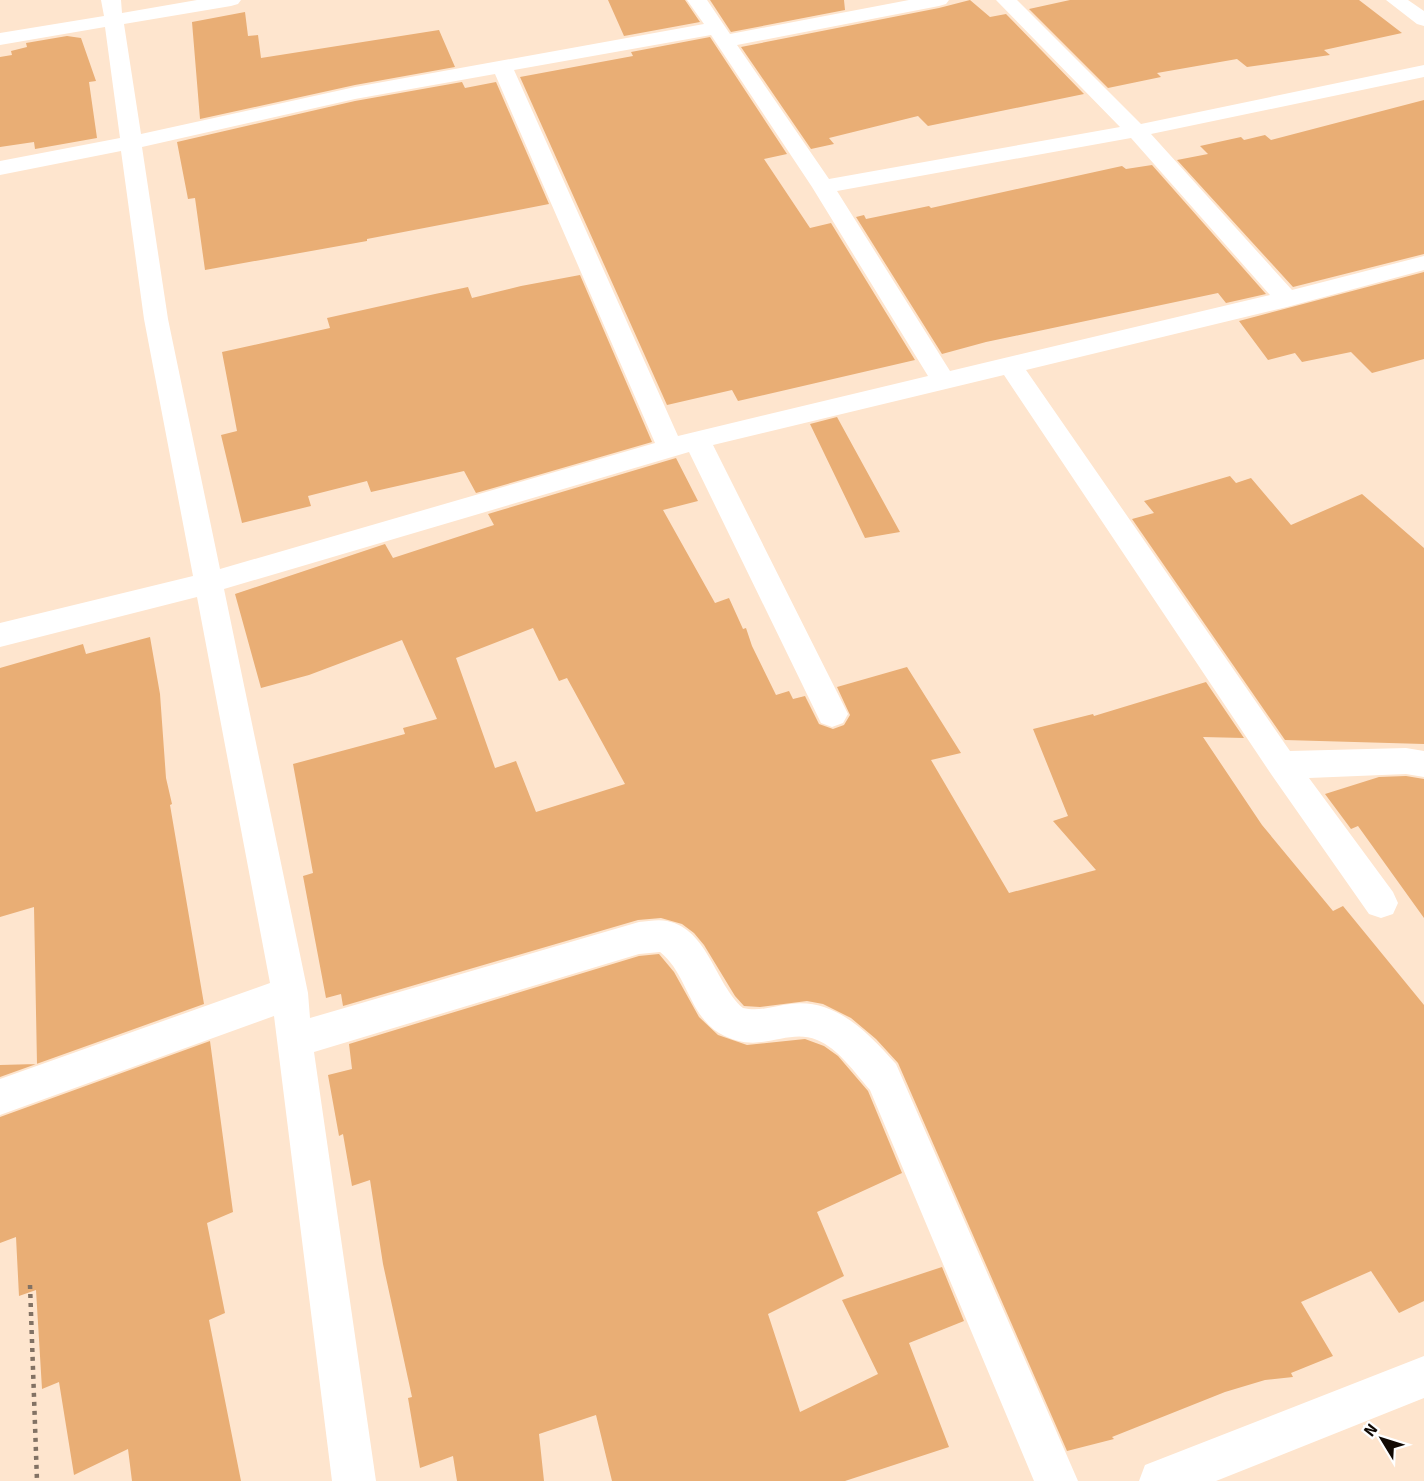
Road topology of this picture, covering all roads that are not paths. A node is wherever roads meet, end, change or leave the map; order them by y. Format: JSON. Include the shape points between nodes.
{"nodes":[{"id":1,"x":231,"y":0,"type":"edge"},
{"id":2,"x":697,"y":0,"type":"edge"},
{"id":3,"x":939,"y":0,"type":"edge"},
{"id":4,"x":1006,"y":0,"type":"edge"},
{"id":5,"x":1396,"y":0,"type":"edge"},
{"id":6,"x":112,"y":10,"type":"edge"},
{"id":7,"x":1424,"y":20,"type":"edge"},
{"id":8,"x":721,"y":34,"type":"junction"},
{"id":9,"x":0,"y":39,"type":"edge"},
{"id":10,"x":502,"y":66,"type":"junction"},
{"id":11,"x":1424,"y":71,"type":"edge"},
{"id":12,"x":1136,"y":131,"type":"junction"},
{"id":13,"x":130,"y":143,"type":"junction"},
{"id":14,"x":0,"y":168,"type":"edge"},
{"id":15,"x":823,"y":187,"type":"junction"},
{"id":16,"x":1424,"y":263,"type":"edge"},
{"id":17,"x":1287,"y":299,"type":"junction"},
{"id":18,"x":1010,"y":365,"type":"junction"},
{"id":19,"x":944,"y":381,"type":"junction"},
{"id":20,"x":697,"y":440,"type":"junction"},
{"id":21,"x":669,"y":448,"type":"junction"},
{"id":22,"x":209,"y":583,"type":"junction"},
{"id":23,"x":0,"y":635,"type":"edge"},
{"id":24,"x":832,"y":714,"type":"dead end"},
{"id":25,"x":1424,"y":764,"type":"edge"},
{"id":26,"x":1282,"y":765,"type":"junction"},
{"id":27,"x":1381,"y":903,"type":"dead end"},
{"id":28,"x":290,"y":993,"type":"junction"},
{"id":29,"x":294,"y":1040,"type":"junction"},
{"id":30,"x":0,"y":1096,"type":"edge"},
{"id":31,"x":1424,"y":1377,"type":"edge"},
{"id":32,"x":354,"y":1481,"type":"edge"},
{"id":33,"x":1056,"y":1481,"type":"edge"},
{"id":34,"x":1161,"y":1481,"type":"edge"}],
"edges":[{"from":1,"to":6,"type":"street"},
{"from":2,"to":8,"type":"street"},
{"from":3,"to":8,"type":"street"},
{"from":4,"to":12,"type":"street"},
{"from":5,"to":7,"type":"street"},
{"from":6,"to":9,"type":"street"},
{"from":6,"to":13,"type":"street"},
{"from":8,"to":10,"type":"street"},
{"from":8,"to":15,"type":"street"},
{"from":10,"to":13,"type":"street"},
{"from":10,"to":21,"type":"street"},
{"from":11,"to":12,"type":"street"},
{"from":12,"to":15,"type":"street"},
{"from":12,"to":17,"type":"street"},
{"from":13,"to":14,"type":"street"},
{"from":13,"to":22,"type":"street","via":[[156,319]]},
{"from":15,"to":19,"type":"street"},
{"from":16,"to":17,"type":"street"},
{"from":17,"to":18,"type":"street"},
{"from":18,"to":19,"type":"street"},
{"from":18,"to":26,"type":"street"},
{"from":19,"to":20,"type":"street"},
{"from":20,"to":21,"type":"street"},
{"from":20,"to":24,"type":"street"},
{"from":21,"to":22,"type":"street"},
{"from":22,"to":23,"type":"street"},
{"from":22,"to":28,"type":"street"},
{"from":25,"to":26,"type":"street","via":[[1406,761]]},
{"from":26,"to":27,"type":"street"},
{"from":28,"to":29,"type":"street"},
{"from":28,"to":30,"type":"street"},
{"from":29,"to":32,"type":"street"},
{"from":29,"to":33,"type":"street","via":[[639,938],[666,936],[683,951],[722,1015],[742,1026],[768,1026],[793,1020],[823,1022],[846,1038],[883,1077]]},
{"from":31,"to":34,"type":"street"}]}
